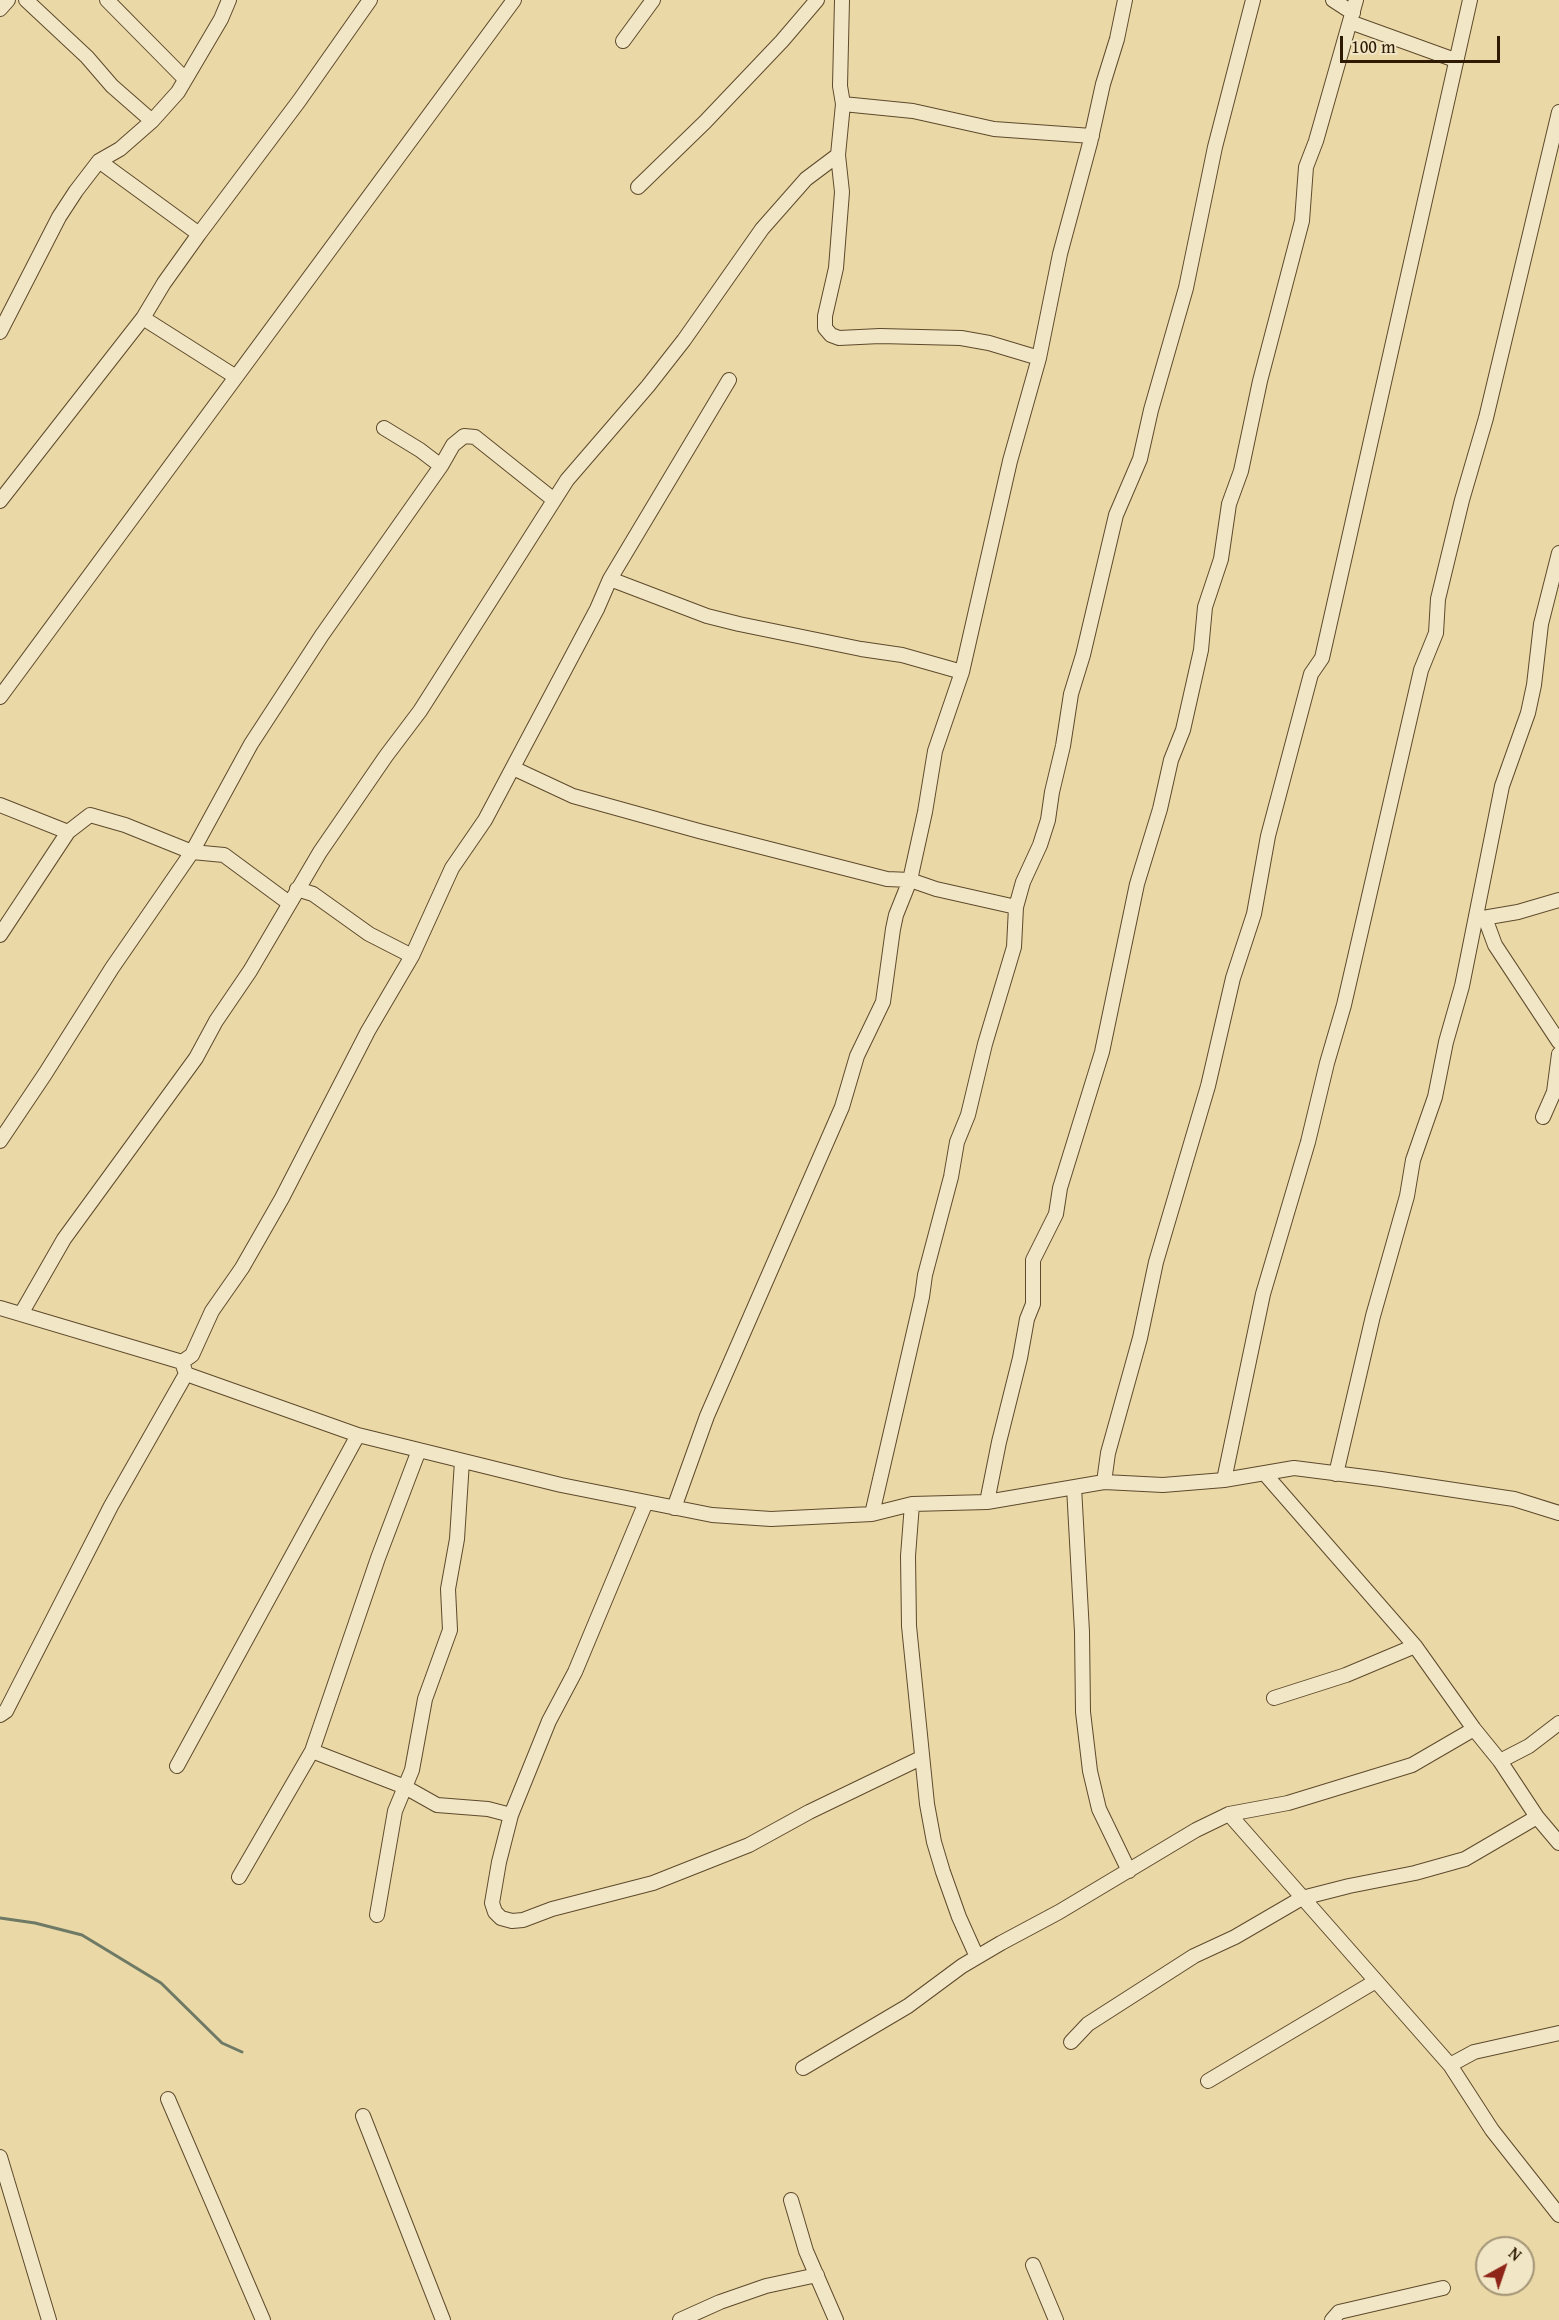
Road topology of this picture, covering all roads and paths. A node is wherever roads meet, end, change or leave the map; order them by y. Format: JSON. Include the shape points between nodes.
{"nodes":[{"id":1,"x":8,"y":0,"type":"edge"},
{"id":2,"x":26,"y":0,"type":"edge"},
{"id":3,"x":107,"y":0,"type":"edge"},
{"id":4,"x":229,"y":0,"type":"edge"},
{"id":5,"x":370,"y":0,"type":"edge"},
{"id":6,"x":514,"y":0,"type":"edge"},
{"id":7,"x":653,"y":0,"type":"edge"},
{"id":8,"x":817,"y":0,"type":"edge"},
{"id":9,"x":842,"y":0,"type":"edge"},
{"id":10,"x":1125,"y":0,"type":"edge"},
{"id":11,"x":1253,"y":0,"type":"edge"},
{"id":12,"x":1333,"y":0,"type":"edge"},
{"id":13,"x":1470,"y":0,"type":"edge"},
{"id":14,"x":0,"y":9,"type":"edge"},
{"id":15,"x":1353,"y":12,"type":"edge"},
{"id":16,"x":623,"y":41,"type":"dead end"},
{"id":17,"x":1455,"y":60,"type":"junction"},
{"id":18,"x":185,"y":79,"type":"junction"},
{"id":19,"x":843,"y":104,"type":"junction"},
{"id":20,"x":1559,"y":111,"type":"edge"},
{"id":21,"x":152,"y":121,"type":"junction"},
{"id":22,"x":1092,"y":136,"type":"junction"},
{"id":23,"x":838,"y":155,"type":"junction"},
{"id":24,"x":99,"y":161,"type":"junction"},
{"id":25,"x":638,"y":187,"type":"dead end"},
{"id":26,"x":199,"y":234,"type":"junction"},
{"id":27,"x":143,"y":318,"type":"junction"},
{"id":28,"x":0,"y":332,"type":"edge"},
{"id":29,"x":1039,"y":358,"type":"junction"},
{"id":30,"x":236,"y":377,"type":"junction"},
{"id":31,"x":729,"y":380,"type":"dead end"},
{"id":32,"x":384,"y":428,"type":"dead end"},
{"id":33,"x":441,"y":466,"type":"junction"},
{"id":34,"x":554,"y":500,"type":"junction"},
{"id":35,"x":0,"y":501,"type":"edge"},
{"id":36,"x":1559,"y":553,"type":"edge"},
{"id":37,"x":610,"y":579,"type":"junction"},
{"id":38,"x":962,"y":672,"type":"junction"},
{"id":39,"x":0,"y":697,"type":"edge"},
{"id":40,"x":513,"y":768,"type":"junction"},
{"id":41,"x":0,"y":805,"type":"edge"},
{"id":42,"x":68,"y":832,"type":"junction"},
{"id":43,"x":192,"y":852,"type":"junction"},
{"id":44,"x":910,"y":880,"type":"junction"},
{"id":45,"x":297,"y":888,"type":"junction"},
{"id":46,"x":1559,"y":900,"type":"edge"},
{"id":47,"x":289,"y":903,"type":"junction"},
{"id":48,"x":1016,"y":907,"type":"junction"},
{"id":49,"x":1480,"y":919,"type":"junction"},
{"id":50,"x":0,"y":935,"type":"edge"},
{"id":51,"x":412,"y":956,"type":"junction"},
{"id":52,"x":1559,"y":1042,"type":"edge"},
{"id":53,"x":1559,"y":1054,"type":"edge"},
{"id":54,"x":1543,"y":1117,"type":"dead end"},
{"id":55,"x":0,"y":1141,"type":"edge"},
{"id":56,"x":0,"y":1308,"type":"edge"},
{"id":57,"x":21,"y":1314,"type":"junction"},
{"id":58,"x":184,"y":1368,"type":"junction"},
{"id":59,"x":358,"y":1435,"type":"junction"},
{"id":60,"x":419,"y":1450,"type":"junction"},
{"id":61,"x":462,"y":1461,"type":"junction"},
{"id":62,"x":1265,"y":1474,"type":"junction"},
{"id":63,"x":1336,"y":1474,"type":"junction"},
{"id":64,"x":1224,"y":1480,"type":"junction"},
{"id":65,"x":1104,"y":1482,"type":"junction"},
{"id":66,"x":1074,"y":1487,"type":"junction"},
{"id":67,"x":646,"y":1502,"type":"junction"},
{"id":68,"x":987,"y":1502,"type":"junction"},
{"id":69,"x":912,"y":1504,"type":"junction"},
{"id":70,"x":674,"y":1508,"type":"junction"},
{"id":71,"x":1559,"y":1513,"type":"edge"},
{"id":72,"x":872,"y":1514,"type":"junction"},
{"id":73,"x":1415,"y":1646,"type":"junction"},
{"id":74,"x":1274,"y":1698,"type":"dead end"},
{"id":75,"x":0,"y":1714,"type":"edge"},
{"id":76,"x":1559,"y":1723,"type":"edge"},
{"id":77,"x":1474,"y":1729,"type":"junction"},
{"id":78,"x":312,"y":1751,"type":"junction"},
{"id":79,"x":921,"y":1758,"type":"junction"},
{"id":80,"x":1500,"y":1761,"type":"junction"},
{"id":81,"x":177,"y":1766,"type":"dead end"},
{"id":82,"x":405,"y":1787,"type":"junction"},
{"id":83,"x":511,"y":1815,"type":"junction"},
{"id":84,"x":1229,"y":1815,"type":"junction"},
{"id":85,"x":1538,"y":1817,"type":"junction"},
{"id":86,"x":1559,"y":1843,"type":"edge"},
{"id":87,"x":1130,"y":1871,"type":"junction"},
{"id":88,"x":239,"y":1877,"type":"dead end"},
{"id":89,"x":1302,"y":1898,"type":"junction"},
{"id":90,"x":377,"y":1915,"type":"dead end"},
{"id":91,"x":977,"y":1957,"type":"junction"},
{"id":92,"x":1376,"y":1981,"type":"junction"},
{"id":93,"x":1559,"y":2032,"type":"edge"},
{"id":94,"x":1071,"y":2042,"type":"dead end"},
{"id":95,"x":1450,"y":2065,"type":"junction"},
{"id":96,"x":803,"y":2068,"type":"dead end"},
{"id":97,"x":1208,"y":2081,"type":"dead end"},
{"id":98,"x":168,"y":2099,"type":"dead end"},
{"id":99,"x":363,"y":2116,"type":"dead end"},
{"id":100,"x":0,"y":2157,"type":"edge"},
{"id":101,"x":791,"y":2200,"type":"dead end"},
{"id":102,"x":1559,"y":2215,"type":"edge"},
{"id":103,"x":1033,"y":2265,"type":"dead end"},
{"id":104,"x":818,"y":2275,"type":"junction"},
{"id":105,"x":1443,"y":2288,"type":"dead end"},
{"id":106,"x":49,"y":2320,"type":"edge"},
{"id":107,"x":263,"y":2320,"type":"edge"},
{"id":108,"x":443,"y":2320,"type":"edge"},
{"id":109,"x":680,"y":2320,"type":"edge"},
{"id":110,"x":836,"y":2320,"type":"edge"},
{"id":111,"x":1056,"y":2320,"type":"edge"},
{"id":112,"x":1332,"y":2320,"type":"edge"}],
"edges":[{"from":1,"to":14,"type":"street"},
{"from":2,"to":21,"type":"street"},
{"from":3,"to":18,"type":"street"},
{"from":4,"to":18,"type":"street"},
{"from":5,"to":26,"type":"street"},
{"from":6,"to":30,"type":"street"},
{"from":7,"to":16,"type":"street"},
{"from":8,"to":25,"type":"street","via":[[705,122]]},
{"from":9,"to":19,"type":"street"},
{"from":10,"to":22,"type":"street"},
{"from":11,"to":48,"type":"street","via":[[1215,147],[1185,288],[1140,459],[1116,515],[1071,694],[1048,820]]},
{"from":12,"to":15,"type":"street"},
{"from":13,"to":17,"type":"street"},
{"from":15,"to":17,"type":"street"},
{"from":15,"to":68,"type":"street","via":[[1306,167],[1297,240],[1241,471],[1229,504],[1221,559],[1205,607],[1201,650],[1183,730],[1137,884],[1102,1052],[1060,1188],[1056,1214],[1033,1260],[1033,1304]]},
{"from":17,"to":65,"type":"street","via":[[1322,658],[1311,674],[1268,836],[1254,914],[1156,1262]]},
{"from":18,"to":21,"type":"street"},
{"from":19,"to":22,"type":"street","via":[[913,111],[994,129]]},
{"from":19,"to":23,"type":"street"},
{"from":20,"to":64,"type":"street","via":[[1486,418],[1438,599],[1436,633],[1422,670],[1346,995],[1263,1294]]},
{"from":21,"to":24,"type":"street","via":[[120,149]]},
{"from":22,"to":29,"type":"street","via":[[1060,254]]},
{"from":23,"to":29,"type":"street","via":[[842,192],[836,268],[825,316],[828,332],[839,338],[961,338]]},
{"from":23,"to":34,"type":"street","via":[[806,179],[762,229],[677,349]]},
{"from":24,"to":26,"type":"street"},
{"from":24,"to":28,"type":"street","via":[[59,217]]},
{"from":26,"to":27,"type":"street"},
{"from":27,"to":30,"type":"street"},
{"from":27,"to":35,"type":"street"},
{"from":29,"to":38,"type":"street","via":[[1010,461]]},
{"from":30,"to":39,"type":"street"},
{"from":31,"to":37,"type":"street"},
{"from":32,"to":33,"type":"street"},
{"from":33,"to":34,"type":"street","via":[[453,445],[470,435]]},
{"from":33,"to":43,"type":"street","via":[[251,744]]},
{"from":34,"to":45,"type":"street","via":[[420,711]]},
{"from":36,"to":49,"type":"street","via":[[1541,624],[1528,713],[1502,786]]},
{"from":37,"to":38,"type":"street","via":[[706,616],[902,655]]},
{"from":37,"to":40,"type":"street"},
{"from":38,"to":44,"type":"street","via":[[935,751]]},
{"from":40,"to":44,"type":"street","via":[[573,796],[607,806],[846,869]]},
{"from":40,"to":51,"type":"street","via":[[485,820],[452,868]]},
{"from":41,"to":42,"type":"street"},
{"from":42,"to":43,"type":"street","via":[[90,815]]},
{"from":42,"to":50,"type":"street"},
{"from":43,"to":47,"type":"street","via":[[224,855]]},
{"from":43,"to":55,"type":"street"},
{"from":44,"to":48,"type":"street"},
{"from":44,"to":70,"type":"street","via":[[895,922],[883,1002],[857,1056],[842,1107],[707,1416]]},
{"from":45,"to":47,"type":"street"},
{"from":45,"to":51,"type":"street"},
{"from":46,"to":49,"type":"street"},
{"from":47,"to":57,"type":"street","via":[[196,1058],[64,1239]]},
{"from":48,"to":72,"type":"street","via":[[1014,947],[957,1142]]},
{"from":49,"to":52,"type":"street"},
{"from":49,"to":63,"type":"street","via":[[1435,1097],[1413,1160]]},
{"from":51,"to":58,"type":"street","via":[[368,1031],[263,1232],[212,1311]]},
{"from":53,"to":54,"type":"street","via":[[1554,1092]]},
{"from":56,"to":57,"type":"street"},
{"from":57,"to":58,"type":"street"},
{"from":58,"to":59,"type":"street"},
{"from":58,"to":75,"type":"street","via":[[6,1711]]},
{"from":59,"to":60,"type":"street"},
{"from":59,"to":81,"type":"street"},
{"from":60,"to":61,"type":"street"},
{"from":60,"to":78,"type":"street"},
{"from":61,"to":67,"type":"street"},
{"from":61,"to":82,"type":"street","via":[[457,1539],[448,1589],[450,1630],[425,1699],[414,1761]]},
{"from":62,"to":63,"type":"street","via":[[1294,1468]]},
{"from":62,"to":64,"type":"street"},
{"from":62,"to":73,"type":"street"},
{"from":63,"to":71,"type":"street","via":[[1514,1499]]},
{"from":64,"to":65,"type":"street","via":[[1162,1485]]},
{"from":65,"to":66,"type":"street"},
{"from":66,"to":68,"type":"street"},
{"from":66,"to":87,"type":"street","via":[[1083,1713],[1090,1771],[1099,1809]]},
{"from":67,"to":70,"type":"street"},
{"from":67,"to":83,"type":"street"},
{"from":68,"to":69,"type":"street"},
{"from":69,"to":72,"type":"street"},
{"from":69,"to":79,"type":"street","via":[[909,1626]]},
{"from":70,"to":72,"type":"street","via":[[771,1519]]},
{"from":73,"to":74,"type":"street","via":[[1346,1675]]},
{"from":73,"to":77,"type":"street"},
{"from":76,"to":80,"type":"street","via":[[1529,1746]]},
{"from":77,"to":80,"type":"street"},
{"from":77,"to":84,"type":"street","via":[[1412,1765],[1288,1803]]},
{"from":78,"to":82,"type":"street"},
{"from":78,"to":88,"type":"street"},
{"from":79,"to":83,"type":"street","via":[[749,1845],[653,1882],[512,1921],[501,1918],[492,1903]]},
{"from":79,"to":91,"type":"street","via":[[934,1842]]},
{"from":80,"to":85,"type":"street"},
{"from":82,"to":83,"type":"street","via":[[436,1805]]},
{"from":82,"to":90,"type":"street","via":[[395,1811]]},
{"from":84,"to":87,"type":"street","via":[[1196,1830]]},
{"from":84,"to":89,"type":"street"},
{"from":85,"to":86,"type":"street"},
{"from":85,"to":89,"type":"street","via":[[1465,1858],[1416,1874]]},
{"from":87,"to":91,"type":"street"},
{"from":89,"to":92,"type":"street"},
{"from":89,"to":94,"type":"street","via":[[1194,1956],[1088,2025]]},
{"from":91,"to":96,"type":"street","via":[[908,2006]]},
{"from":92,"to":95,"type":"street"},
{"from":92,"to":97,"type":"street"},
{"from":93,"to":95,"type":"street","via":[[1474,2052]]},
{"from":95,"to":102,"type":"street","via":[[1492,2130]]},
{"from":98,"to":107,"type":"street"},
{"from":99,"to":108,"type":"street"},
{"from":100,"to":106,"type":"street"},
{"from":101,"to":104,"type":"street","via":[[806,2251]]},
{"from":103,"to":111,"type":"street"},
{"from":104,"to":109,"type":"street","via":[[766,2286]]},
{"from":104,"to":110,"type":"street"},
{"from":105,"to":112,"type":"street","via":[[1339,2312]]}]}
